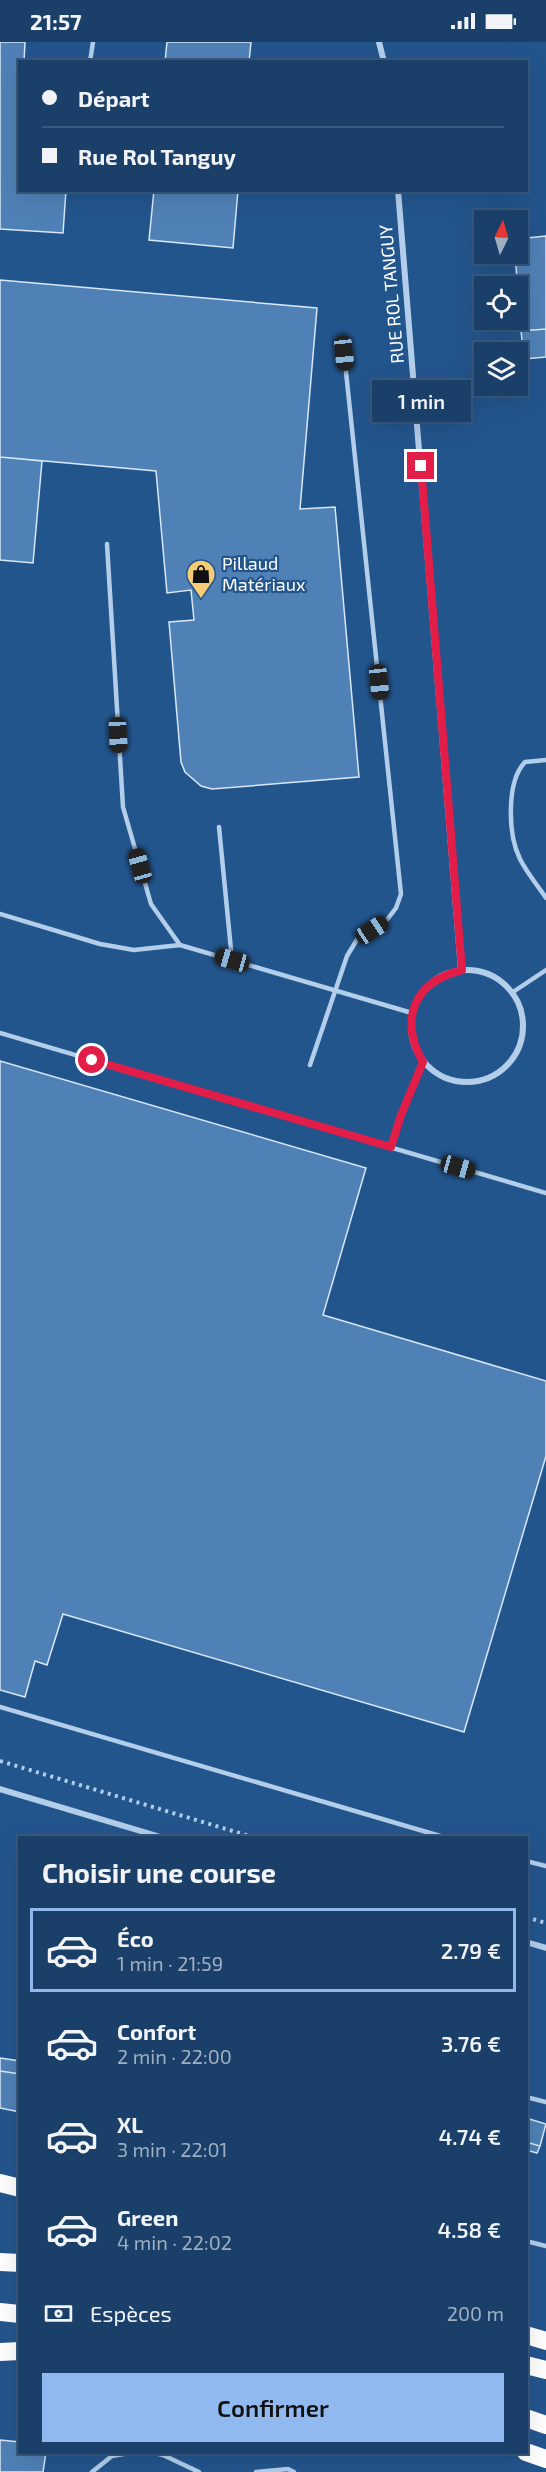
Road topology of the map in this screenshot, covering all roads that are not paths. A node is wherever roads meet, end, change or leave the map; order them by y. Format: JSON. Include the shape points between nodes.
{"nodes":[{"id":1,"x":93,"y":42,"type":"edge"},
{"id":2,"x":379,"y":42,"type":"edge"},
{"id":3,"x":90,"y":60,"type":"edge"},
{"id":4,"x":384,"y":60,"type":"edge"},
{"id":5,"x":398,"y":192,"type":"edge"},
{"id":6,"x":344,"y":353,"type":"dead end"},
{"id":7,"x":107,"y":544,"type":"dead end"},
{"id":8,"x":546,"y":760,"type":"edge"},
{"id":9,"x":219,"y":827,"type":"dead end"},
{"id":10,"x":546,"y":898,"type":"edge"},
{"id":11,"x":0,"y":914,"type":"edge"},
{"id":12,"x":180,"y":945,"type":"junction"},
{"id":13,"x":232,"y":960,"type":"junction"},
{"id":14,"x":462,"y":970,"type":"junction"},
{"id":15,"x":546,"y":970,"type":"edge"},
{"id":16,"x":334,"y":990,"type":"junction"},
{"id":17,"x":513,"y":992,"type":"junction"},
{"id":18,"x":412,"y":1013,"type":"junction"},
{"id":19,"x":0,"y":1033,"type":"edge"},
{"id":20,"x":423,"y":1062,"type":"junction"},
{"id":21,"x":310,"y":1065,"type":"dead end"},
{"id":22,"x":391,"y":1147,"type":"junction"},
{"id":23,"x":546,"y":1193,"type":"edge"},
{"id":24,"x":0,"y":1707,"type":"edge"},
{"id":25,"x":0,"y":1790,"type":"edge"},
{"id":26,"x":157,"y":1836,"type":"edge"},
{"id":27,"x":440,"y":1836,"type":"edge"},
{"id":28,"x":528,"y":1862,"type":"edge"},
{"id":29,"x":546,"y":1866,"type":"edge"},
{"id":30,"x":528,"y":1943,"type":"edge"},
{"id":31,"x":546,"y":1948,"type":"edge"},
{"id":32,"x":528,"y":2098,"type":"edge"},
{"id":33,"x":546,"y":2102,"type":"edge"},
{"id":34,"x":0,"y":2183,"type":"edge"},
{"id":35,"x":18,"y":2188,"type":"edge"},
{"id":36,"x":528,"y":2242,"type":"edge"},
{"id":37,"x":546,"y":2246,"type":"edge"},
{"id":38,"x":0,"y":2262,"type":"edge"},
{"id":39,"x":18,"y":2263,"type":"edge"},
{"id":40,"x":0,"y":2312,"type":"edge"},
{"id":41,"x":18,"y":2314,"type":"edge"},
{"id":42,"x":528,"y":2336,"type":"edge"},
{"id":43,"x":546,"y":2341,"type":"edge"},
{"id":44,"x":18,"y":2351,"type":"edge"},
{"id":45,"x":0,"y":2352,"type":"edge"},
{"id":46,"x":528,"y":2366,"type":"edge"},
{"id":47,"x":546,"y":2370,"type":"edge"},
{"id":48,"x":528,"y":2419,"type":"edge"},
{"id":49,"x":546,"y":2425,"type":"edge"},
{"id":50,"x":528,"y":2453,"type":"edge"},
{"id":51,"x":124,"y":2454,"type":"edge"},
{"id":52,"x":159,"y":2454,"type":"edge"},
{"id":53,"x":546,"y":2460,"type":"edge"},
{"id":54,"x":93,"y":2472,"type":"edge"},
{"id":55,"x":199,"y":2472,"type":"edge"},
{"id":56,"x":256,"y":2472,"type":"edge"},
{"id":57,"x":294,"y":2472,"type":"edge"}],
"edges":[{"from":1,"to":3,"type":"lane"},
{"from":2,"to":4,"type":"street"},
{"from":5,"to":14,"type":"street","name":"RUE ROL TANGUY"},
{"from":6,"to":16,"type":"lane","via":[[401,894],[386,921],[358,938]]},
{"from":7,"to":12,"type":"lane","via":[[123,807],[151,904]]},
{"from":8,"to":10,"type":"lane","via":[[525,762],[517,771],[512,788],[513,836],[520,860]]},
{"from":9,"to":13,"type":"lane"},
{"from":11,"to":12,"type":"lane","via":[[100,944],[134,950]]},
{"from":12,"to":13,"type":"lane"},
{"from":13,"to":16,"type":"lane"},
{"from":14,"to":17,"type":"street","via":[[481,971],[499,979]]},
{"from":14,"to":18,"type":"street","via":[[444,974],[430,984]]},
{"from":15,"to":17,"type":"lane"},
{"from":16,"to":18,"type":"lane"},
{"from":16,"to":21,"type":"lane"},
{"from":17,"to":20,"type":"street","via":[[522,1010],[520,1048],[494,1076],[476,1082],[456,1082],[438,1075]]},
{"from":18,"to":20,"type":"street","via":[[411,1030]]},
{"from":19,"to":22,"type":"lane"},
{"from":20,"to":22,"type":"lane"},
{"from":22,"to":23,"type":"lane"},
{"from":24,"to":27,"type":"lane"},
{"from":25,"to":26,"type":"street"},
{"from":28,"to":29,"type":"lane"},
{"from":30,"to":31,"type":"street"},
{"from":32,"to":33,"type":"lane"},
{"from":34,"to":35,"type":"highway"},
{"from":36,"to":37,"type":"lane"},
{"from":38,"to":39,"type":"highway"},
{"from":40,"to":41,"type":"highway"},
{"from":42,"to":43,"type":"highway"},
{"from":44,"to":45,"type":"highway"},
{"from":46,"to":47,"type":"highway"},
{"from":48,"to":49,"type":"highway"},
{"from":50,"to":53,"type":"highway"},
{"from":51,"to":54,"type":"lane","via":[[112,2456]]},
{"from":52,"to":55,"type":"lane"},
{"from":56,"to":57,"type":"lane"}]}
